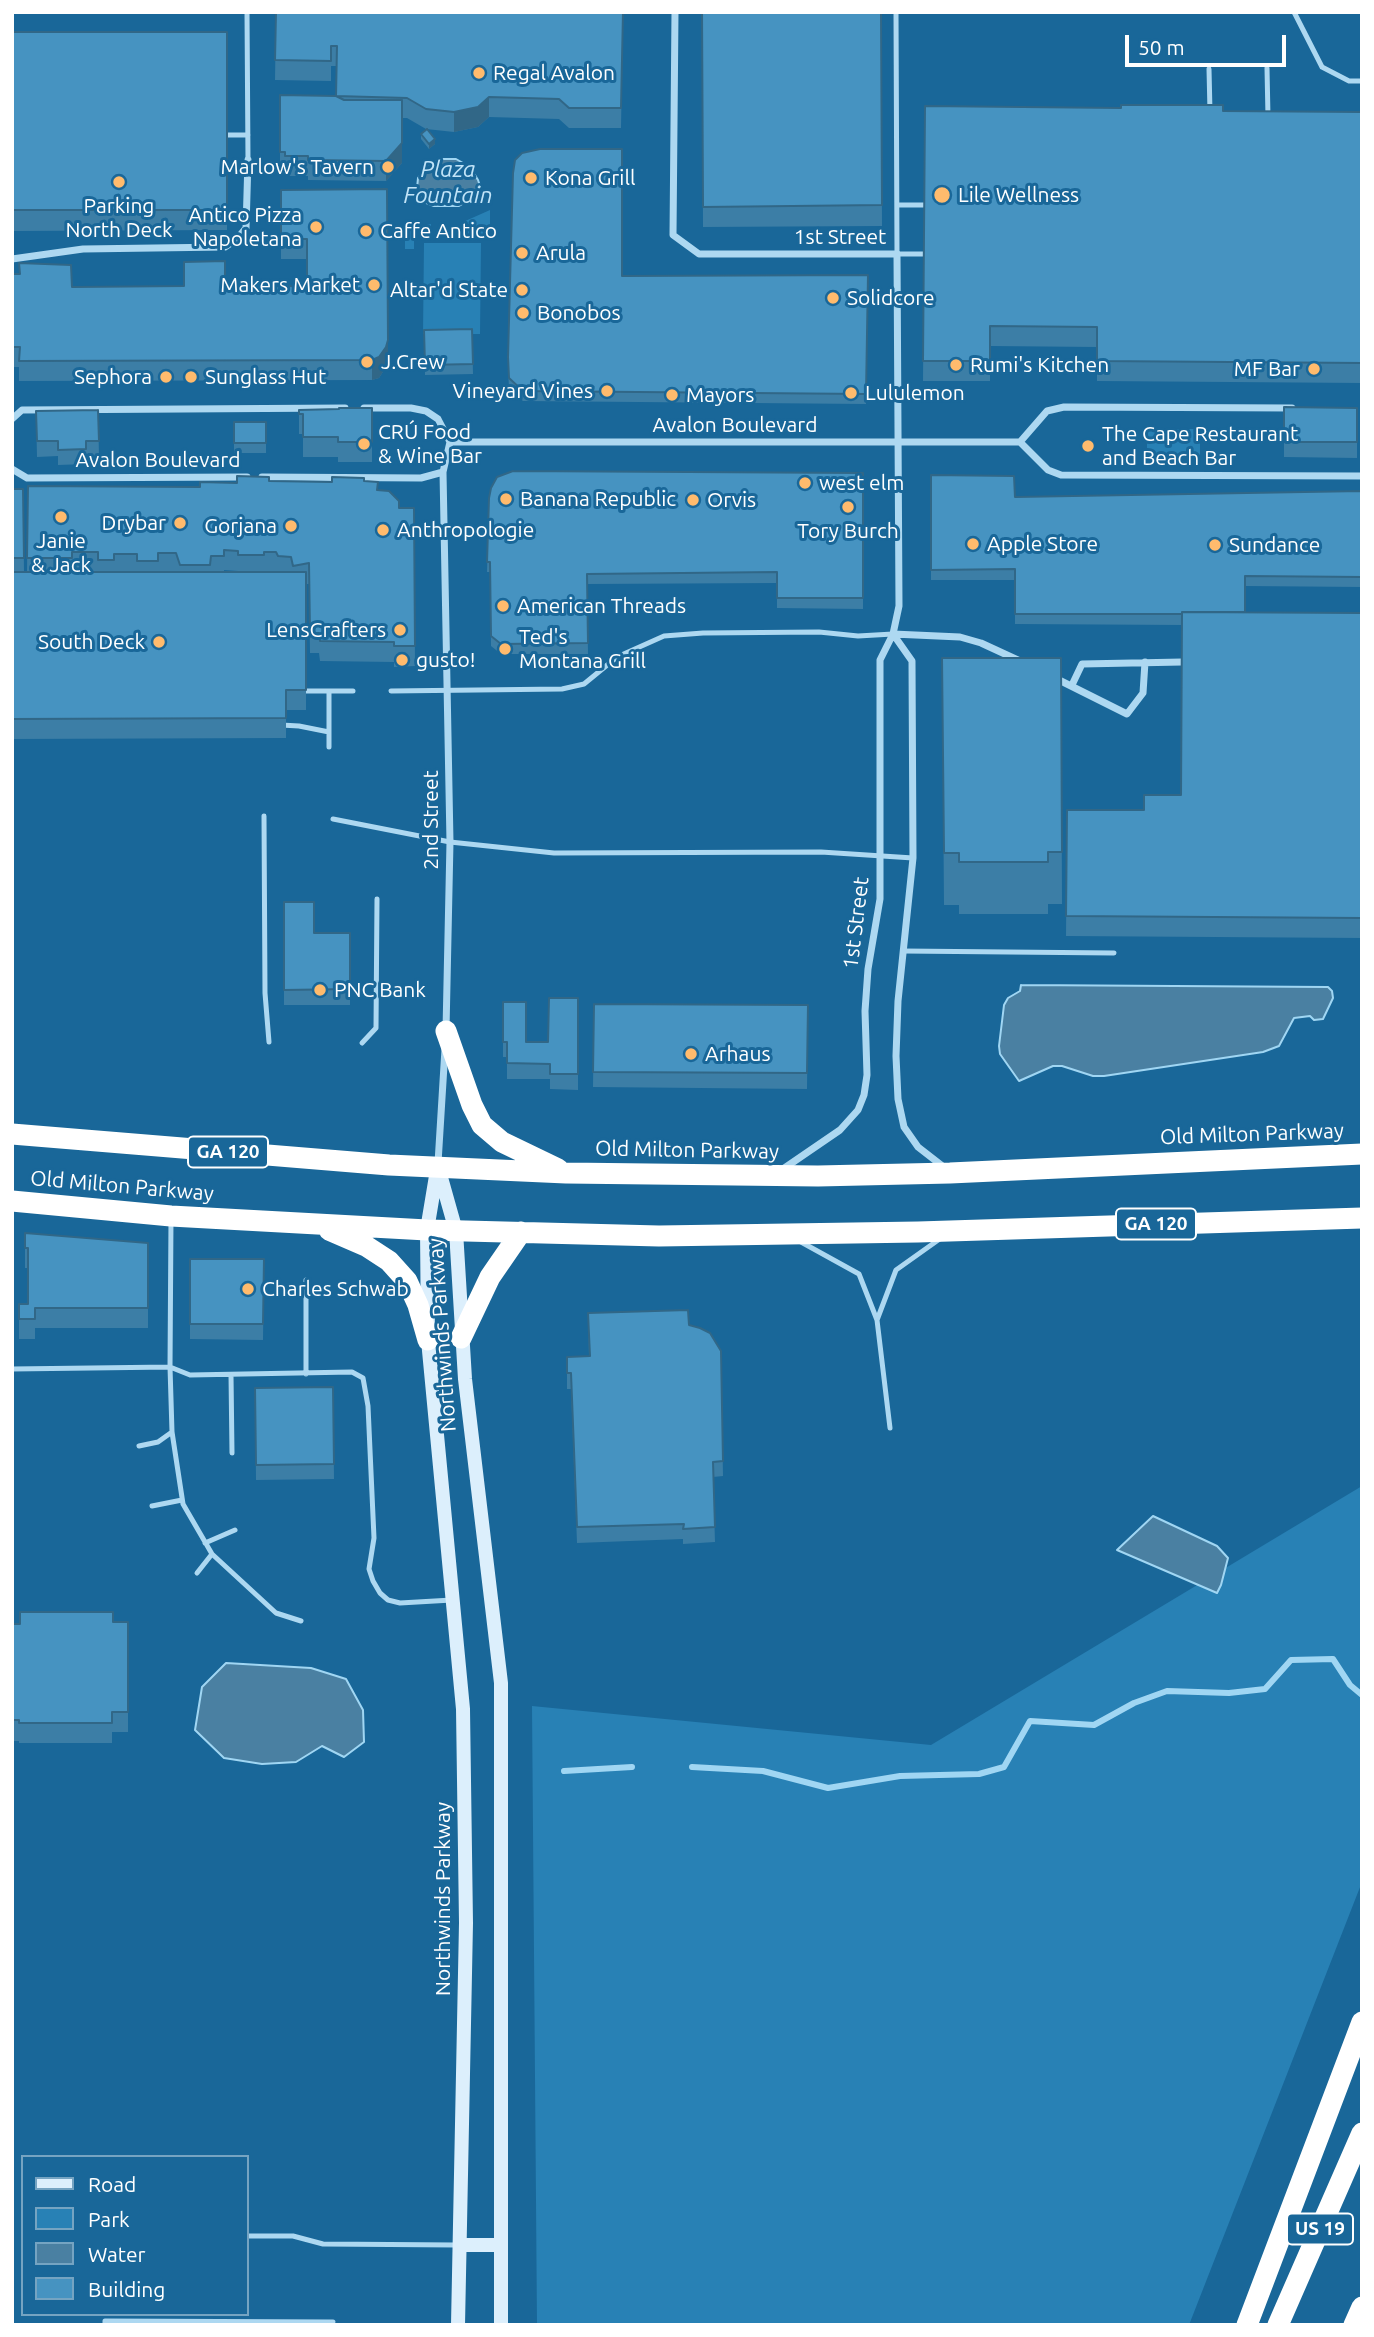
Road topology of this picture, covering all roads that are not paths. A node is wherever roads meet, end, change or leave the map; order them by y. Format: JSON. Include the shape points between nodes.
{"nodes":[{"id":1,"x":247,"y":12,"type":"edge"},
{"id":2,"x":675,"y":12,"type":"edge"},
{"id":3,"x":896,"y":12,"type":"edge"},
{"id":4,"x":1294,"y":12,"type":"edge"},
{"id":5,"x":1267,"y":68,"type":"dead end"},
{"id":6,"x":1209,"y":69,"type":"dead end"},
{"id":7,"x":1362,"y":81,"type":"edge"},
{"id":8,"x":1210,"y":114,"type":"edge"},
{"id":9,"x":1268,"y":119,"type":"edge"},
{"id":10,"x":226,"y":135,"type":"edge"},
{"id":11,"x":248,"y":135,"type":"junction"},
{"id":12,"x":248,"y":160,"type":"joint"},
{"id":13,"x":898,"y":205,"type":"junction"},
{"id":14,"x":924,"y":205,"type":"edge"},
{"id":15,"x":897,"y":254,"type":"junction"},
{"id":16,"x":924,"y":254,"type":"edge"},
{"id":17,"x":12,"y":259,"type":"edge"},
{"id":18,"x":1308,"y":408,"type":"edge"},
{"id":19,"x":12,"y":419,"type":"edge"},
{"id":20,"x":450,"y":442,"type":"junction"},
{"id":21,"x":900,"y":442,"type":"junction"},
{"id":22,"x":1020,"y":442,"type":"junction"},
{"id":23,"x":12,"y":468,"type":"edge"},
{"id":24,"x":443,"y":472,"type":"junction"},
{"id":25,"x":1362,"y":476,"type":"edge"},
{"id":26,"x":893,"y":635,"type":"junction"},
{"id":27,"x":1145,"y":662,"type":"junction"},
{"id":28,"x":1182,"y":662,"type":"edge"},
{"id":29,"x":1027,"y":664,"type":"edge"},
{"id":30,"x":1049,"y":675,"type":"edge"},
{"id":31,"x":1072,"y":685,"type":"junction"},
{"id":32,"x":306,"y":691,"type":"edge"},
{"id":33,"x":329,"y":691,"type":"junction"},
{"id":34,"x":353,"y":691,"type":"dead end"},
{"id":35,"x":391,"y":691,"type":"dead end"},
{"id":36,"x":447,"y":691,"type":"junction"},
{"id":37,"x":272,"y":725,"type":"edge"},
{"id":38,"x":329,"y":732,"type":"junction"},
{"id":39,"x":329,"y":747,"type":"dead end"},
{"id":40,"x":264,"y":816,"type":"dead end"},
{"id":41,"x":333,"y":819,"type":"dead end"},
{"id":42,"x":450,"y":842,"type":"junction"},
{"id":43,"x":880,"y":855,"type":"junction"},
{"id":44,"x":913,"y":858,"type":"junction"},
{"id":45,"x":377,"y":899,"type":"dead end"},
{"id":46,"x":903,"y":951,"type":"junction"},
{"id":47,"x":1114,"y":953,"type":"dead end"},
{"id":48,"x":446,"y":1031,"type":"junction"},
{"id":49,"x":270,"y":1042,"type":"dead end"},
{"id":50,"x":362,"y":1043,"type":"dead end"},
{"id":51,"x":12,"y":1134,"type":"edge"},
{"id":52,"x":1362,"y":1154,"type":"edge"},
{"id":53,"x":438,"y":1167,"type":"junction"},
{"id":54,"x":566,"y":1173,"type":"junction"},
{"id":55,"x":950,"y":1173,"type":"junction"},
{"id":56,"x":773,"y":1175,"type":"junction"},
{"id":57,"x":12,"y":1201,"type":"edge"},
{"id":58,"x":172,"y":1216,"type":"junction"},
{"id":59,"x":1362,"y":1218,"type":"edge"},
{"id":60,"x":314,"y":1224,"type":"junction"},
{"id":61,"x":427,"y":1230,"type":"junction"},
{"id":62,"x":456,"y":1231,"type":"junction"},
{"id":63,"x":950,"y":1231,"type":"junction"},
{"id":64,"x":521,"y":1232,"type":"junction"},
{"id":65,"x":785,"y":1233,"type":"junction"},
{"id":66,"x":306,"y":1280,"type":"dead end"},
{"id":67,"x":877,"y":1320,"type":"junction"},
{"id":68,"x":461,"y":1338,"type":"junction"},
{"id":69,"x":428,"y":1340,"type":"junction"},
{"id":70,"x":170,"y":1367,"type":"junction"},
{"id":71,"x":12,"y":1369,"type":"edge"},
{"id":72,"x":306,"y":1374,"type":"junction"},
{"id":73,"x":231,"y":1376,"type":"junction"},
{"id":74,"x":890,"y":1428,"type":"dead end"},
{"id":75,"x":172,"y":1432,"type":"junction"},
{"id":76,"x":139,"y":1446,"type":"dead end"},
{"id":77,"x":232,"y":1453,"type":"dead end"},
{"id":78,"x":182,"y":1500,"type":"junction"},
{"id":79,"x":152,"y":1506,"type":"dead end"},
{"id":80,"x":235,"y":1530,"type":"dead end"},
{"id":81,"x":205,"y":1543,"type":"junction"},
{"id":82,"x":212,"y":1554,"type":"junction"},
{"id":83,"x":197,"y":1573,"type":"dead end"},
{"id":84,"x":453,"y":1600,"type":"junction"},
{"id":85,"x":301,"y":1621,"type":"dead end"},
{"id":86,"x":1362,"y":2022,"type":"edge"},
{"id":87,"x":1362,"y":2133,"type":"edge"},
{"id":88,"x":248,"y":2236,"type":"edge"},
{"id":89,"x":460,"y":2245,"type":"junction"},
{"id":90,"x":501,"y":2245,"type":"junction"},
{"id":91,"x":1362,"y":2307,"type":"edge"},
{"id":92,"x":332,"y":2322,"type":"dead end"},
{"id":93,"x":149,"y":2323,"type":"edge"},
{"id":94,"x":210,"y":2323,"type":"edge"},
{"id":95,"x":105,"y":2325,"type":"edge"},
{"id":96,"x":458,"y":2325,"type":"edge"},
{"id":97,"x":501,"y":2325,"type":"edge"},
{"id":98,"x":1247,"y":2325,"type":"edge"},
{"id":99,"x":1279,"y":2325,"type":"edge"},
{"id":100,"x":1354,"y":2325,"type":"edge"}],
"edges":[{"from":1,"to":11,"type":"lane"},
{"from":2,"to":15,"type":"street","name":"1st Street","via":[[673,235],[699,254]]},
{"from":3,"to":13,"type":"lane"},
{"from":4,"to":7,"type":"lane","via":[[1322,67],[1349,81]]},
{"from":5,"to":9,"type":"lane"},
{"from":6,"to":8,"type":"lane"},
{"from":10,"to":11,"type":"lane"},
{"from":11,"to":12,"type":"lane"},
{"from":12,"to":17,"type":"street","via":[[246,228],[225,247],[83,249]]},
{"from":13,"to":14,"type":"lane"},
{"from":13,"to":15,"type":"lane"},
{"from":15,"to":16,"type":"lane"},
{"from":15,"to":21,"type":"street","name":"1st Street"},
{"from":18,"to":22,"type":"street","via":[[1064,407],[1047,411]]},
{"from":19,"to":20,"type":"street","via":[[22,410],[411,408],[438,419]]},
{"from":20,"to":21,"type":"street","name":"Avalon Boulevard"},
{"from":20,"to":24,"type":"street"},
{"from":21,"to":22,"type":"street","name":"Avalon Boulevard"},
{"from":21,"to":26,"type":"street","name":"1st Street","via":[[899,606]]},
{"from":22,"to":25,"type":"street","via":[[1048,470],[1060,475]]},
{"from":23,"to":24,"type":"street","name":"Avalon Boulevard","via":[[27,478],[421,478]]},
{"from":24,"to":36,"type":"street","name":"2nd Street"},
{"from":26,"to":29,"type":"street","via":[[960,637]]},
{"from":26,"to":36,"type":"lane","via":[[664,636],[617,657],[584,684],[562,689]]},
{"from":26,"to":43,"type":"street","name":"1st Street","via":[[880,660]]},
{"from":26,"to":44,"type":"street","via":[[912,661]]},
{"from":27,"to":28,"type":"street"},
{"from":27,"to":31,"type":"street","via":[[1082,664]]},
{"from":27,"to":31,"type":"street","via":[[1143,692],[1127,713]]},
{"from":30,"to":31,"type":"street"},
{"from":32,"to":33,"type":"lane"},
{"from":33,"to":34,"type":"lane"},
{"from":33,"to":38,"type":"lane"},
{"from":35,"to":36,"type":"lane"},
{"from":36,"to":42,"type":"street","name":"2nd Street"},
{"from":37,"to":38,"type":"lane"},
{"from":38,"to":39,"type":"lane"},
{"from":40,"to":49,"type":"lane","via":[[265,993]]},
{"from":41,"to":42,"type":"lane"},
{"from":42,"to":43,"type":"lane","via":[[554,853]]},
{"from":42,"to":48,"type":"street","name":"2nd Street"},
{"from":43,"to":44,"type":"lane"},
{"from":43,"to":56,"type":"street","name":"1st Street","via":[[880,899],[865,1011],[864,1095],[858,1110],[840,1130]]},
{"from":44,"to":46,"type":"street"},
{"from":45,"to":50,"type":"lane","via":[[376,1028]]},
{"from":46,"to":47,"type":"lane"},
{"from":46,"to":55,"type":"street","via":[[896,1056],[900,1113],[918,1147]]},
{"from":48,"to":53,"type":"street","name":"2nd Street"},
{"from":48,"to":54,"type":"highway","via":[[482,1125],[502,1142]]},
{"from":51,"to":53,"type":"highway","name":"Old Milton Parkway","number":"GA 120"},
{"from":52,"to":55,"type":"highway","name":"Old Milton Parkway","number":"GA 120"},
{"from":53,"to":54,"type":"highway","name":"Old Milton Parkway","number":"GA 120"},
{"from":53,"to":61,"type":"street","name":"Northwinds Parkway"},
{"from":53,"to":62,"type":"street","name":"Northwinds Parkway"},
{"from":54,"to":56,"type":"highway","name":"Old Milton Parkway","number":"GA 120"},
{"from":55,"to":56,"type":"highway","name":"Old Milton Parkway","number":"GA 120"},
{"from":57,"to":58,"type":"highway","name":"Old Milton Parkway","number":"GA 120"},
{"from":58,"to":60,"type":"highway","name":"Old Milton Parkway","number":"GA 120"},
{"from":58,"to":70,"type":"lane"},
{"from":59,"to":63,"type":"highway","name":"Old Milton Parkway","number":"GA 120"},
{"from":60,"to":61,"type":"highway","name":"Old Milton Parkway","number":"GA 120"},
{"from":60,"to":69,"type":"highway","via":[[389,1261],[407,1281]]},
{"from":61,"to":62,"type":"highway","name":"Old Milton Parkway","number":"GA 120"},
{"from":61,"to":69,"type":"street","name":"Northwinds Parkway"},
{"from":62,"to":64,"type":"highway","name":"Old Milton Parkway","number":"GA 120"},
{"from":62,"to":68,"type":"street","name":"Northwinds Parkway"},
{"from":63,"to":65,"type":"highway","name":"Old Milton Parkway","number":"GA 120"},
{"from":63,"to":67,"type":"lane","via":[[896,1270]]},
{"from":64,"to":65,"type":"highway","name":"Old Milton Parkway","number":"GA 120"},
{"from":64,"to":68,"type":"highway","via":[[490,1277]]},
{"from":65,"to":67,"type":"lane","via":[[859,1274]]},
{"from":66,"to":72,"type":"lane"},
{"from":67,"to":74,"type":"lane"},
{"from":68,"to":90,"type":"street","name":"Northwinds Parkway","via":[[501,1683]]},
{"from":69,"to":84,"type":"street","name":"Northwinds Parkway"},
{"from":70,"to":71,"type":"lane"},
{"from":70,"to":73,"type":"lane","via":[[190,1375]]},
{"from":70,"to":75,"type":"lane"},
{"from":72,"to":73,"type":"lane"},
{"from":72,"to":84,"type":"lane","via":[[352,1372],[363,1378],[374,1538],[369,1569],[380,1593],[400,1602]]},
{"from":73,"to":77,"type":"lane"},
{"from":75,"to":76,"type":"lane","via":[[158,1442]]},
{"from":75,"to":78,"type":"lane"},
{"from":78,"to":79,"type":"lane"},
{"from":78,"to":81,"type":"lane"},
{"from":80,"to":81,"type":"lane"},
{"from":81,"to":82,"type":"lane"},
{"from":82,"to":83,"type":"lane"},
{"from":82,"to":85,"type":"lane","via":[[276,1613]]},
{"from":84,"to":89,"type":"street","name":"Northwinds Parkway","via":[[463,1709],[466,1923]]},
{"from":86,"to":98,"type":"highway"},
{"from":87,"to":99,"type":"highway","number":"US 19"},
{"from":88,"to":89,"type":"lane","via":[[293,2236],[323,2244]]},
{"from":89,"to":90,"type":"street"},
{"from":89,"to":96,"type":"street","name":"Northwinds Parkway"},
{"from":90,"to":97,"type":"street","name":"Northwinds Parkway"},
{"from":91,"to":100,"type":"highway"},
{"from":92,"to":94,"type":"lane"},
{"from":93,"to":94,"type":"lane"},
{"from":93,"to":95,"type":"lane","via":[[105,2321]]}]}
